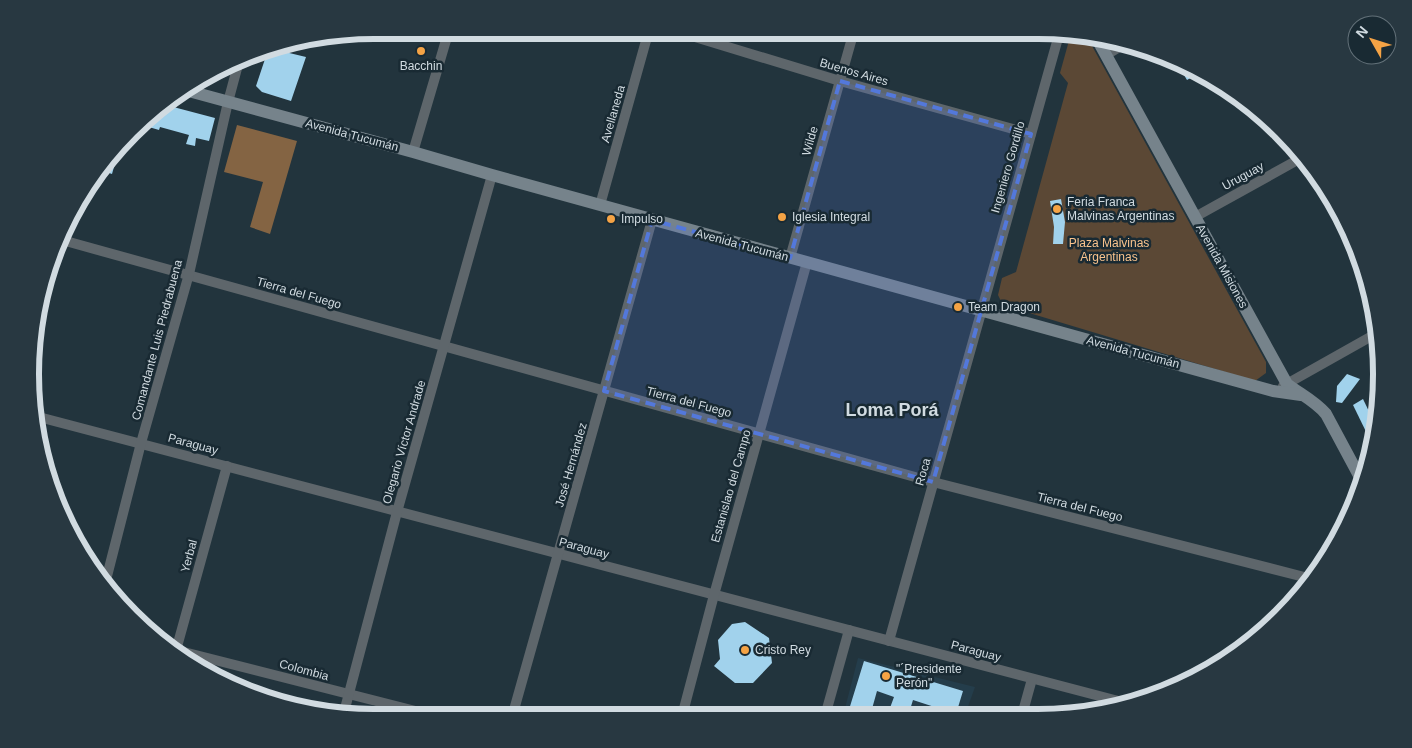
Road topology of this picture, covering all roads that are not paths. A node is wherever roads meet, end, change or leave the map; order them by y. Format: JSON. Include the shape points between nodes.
{"nodes":[{"id":1,"x":446,"y":39,"type":"edge"},
{"id":2,"x":647,"y":39,"type":"edge"},
{"id":3,"x":702,"y":39,"type":"edge"},
{"id":4,"x":852,"y":39,"type":"edge"},
{"id":5,"x":1058,"y":39,"type":"edge"},
{"id":6,"x":1100,"y":45,"type":"edge"},
{"id":7,"x":1117,"y":48,"type":"edge"},
{"id":8,"x":1106,"y":55,"type":"junction"},
{"id":9,"x":237,"y":68,"type":"edge"},
{"id":10,"x":840,"y":81,"type":"junction"},
{"id":11,"x":193,"y":92,"type":"edge"},
{"id":12,"x":228,"y":102,"type":"junction"},
{"id":13,"x":1031,"y":134,"type":"junction"},
{"id":14,"x":413,"y":152,"type":"junction"},
{"id":15,"x":1296,"y":160,"type":"edge"},
{"id":16,"x":492,"y":175,"type":"junction"},
{"id":17,"x":600,"y":205,"type":"junction"},
{"id":18,"x":1195,"y":217,"type":"junction"},
{"id":19,"x":652,"y":220,"type":"junction"},
{"id":20,"x":66,"y":241,"type":"edge"},
{"id":21,"x":790,"y":258,"type":"junction"},
{"id":22,"x":807,"y":262,"type":"junction"},
{"id":23,"x":189,"y":274,"type":"junction"},
{"id":24,"x":981,"y":311,"type":"junction"},
{"id":25,"x":1371,"y":337,"type":"edge"},
{"id":26,"x":443,"y":347,"type":"junction"},
{"id":27,"x":1287,"y":384,"type":"junction"},
{"id":28,"x":1273,"y":391,"type":"junction"},
{"id":29,"x":604,"y":392,"type":"junction"},
{"id":30,"x":1301,"y":395,"type":"junction"},
{"id":31,"x":42,"y":418,"type":"edge"},
{"id":32,"x":759,"y":434,"type":"junction"},
{"id":33,"x":142,"y":443,"type":"junction"},
{"id":34,"x":227,"y":466,"type":"junction"},
{"id":35,"x":1358,"y":473,"type":"edge"},
{"id":36,"x":933,"y":482,"type":"junction"},
{"id":37,"x":397,"y":512,"type":"junction"},
{"id":38,"x":559,"y":554,"type":"junction"},
{"id":39,"x":107,"y":577,"type":"edge"},
{"id":40,"x":1305,"y":577,"type":"edge"},
{"id":41,"x":714,"y":595,"type":"junction"},
{"id":42,"x":848,"y":630,"type":"junction"},
{"id":43,"x":889,"y":641,"type":"junction"},
{"id":44,"x":178,"y":646,"type":"edge"},
{"id":45,"x":193,"y":656,"type":"edge"},
{"id":46,"x":1032,"y":679,"type":"junction"},
{"id":47,"x":349,"y":695,"type":"junction"},
{"id":48,"x":1113,"y":701,"type":"edge"},
{"id":49,"x":345,"y":708,"type":"edge"},
{"id":50,"x":406,"y":709,"type":"edge"},
{"id":51,"x":514,"y":709,"type":"edge"},
{"id":52,"x":684,"y":709,"type":"edge"},
{"id":53,"x":826,"y":709,"type":"edge"},
{"id":54,"x":1024,"y":709,"type":"edge"}],
"edges":[{"from":1,"to":14,"type":"street"},
{"from":2,"to":17,"type":"street","name":"Avellaneda"},
{"from":3,"to":10,"type":"street","name":"Buenos Aires"},
{"from":4,"to":10,"type":"street","name":"Wilde"},
{"from":5,"to":13,"type":"street","name":"Ingeniero Gordillo"},
{"from":6,"to":8,"type":"main road","name":"Avenida Misiones"},
{"from":7,"to":8,"type":"street"},
{"from":8,"to":18,"type":"main road","name":"Avenida Misiones"},
{"from":9,"to":12,"type":"street","name":"Comandante Luis Piedrabuena"},
{"from":10,"to":13,"type":"street","name":"Buenos Aires"},
{"from":10,"to":21,"type":"street","name":"Wilde"},
{"from":11,"to":12,"type":"main road","name":"Avenida Tucumán"},
{"from":12,"to":14,"type":"main road","name":"Avenida Tucumán"},
{"from":12,"to":23,"type":"street","name":"Comandante Luis Piedrabuena"},
{"from":13,"to":24,"type":"street","name":"Ingeniero Gordillo"},
{"from":14,"to":16,"type":"main road","name":"Avenida Tucumán"},
{"from":15,"to":18,"type":"street","name":"Uruguay"},
{"from":16,"to":17,"type":"main road","name":"Avenida Tucumán"},
{"from":16,"to":26,"type":"street","name":"Olegario Víctor Andrade"},
{"from":17,"to":19,"type":"main road","name":"Avenida Tucumán"},
{"from":18,"to":27,"type":"main road","name":"Avenida Misiones"},
{"from":19,"to":21,"type":"main road","name":"Avenida Tucumán"},
{"from":19,"to":29,"type":"street","name":"José Hernández"},
{"from":20,"to":23,"type":"street","name":"Tierra del Fuego"},
{"from":21,"to":22,"type":"main road","name":"Avenida Tucumán"},
{"from":22,"to":24,"type":"main road","name":"Avenida Tucumán"},
{"from":22,"to":32,"type":"street","name":"Estanislao del Campo"},
{"from":23,"to":26,"type":"street","name":"Tierra del Fuego"},
{"from":23,"to":33,"type":"street","name":"Comandante Luis Piedrabuena"},
{"from":24,"to":28,"type":"main road","name":"Avenida Tucumán"},
{"from":24,"to":36,"type":"street","name":"Roca"},
{"from":25,"to":27,"type":"street"},
{"from":26,"to":29,"type":"street","name":"Tierra del Fuego"},
{"from":26,"to":37,"type":"street","name":"Olegario Víctor Andrade"},
{"from":27,"to":28,"type":"street"},
{"from":27,"to":30,"type":"main road","name":"Avenida Misiones"},
{"from":28,"to":30,"type":"main road","name":"Avenida Tucumán"},
{"from":29,"to":32,"type":"street","name":"Tierra del Fuego"},
{"from":29,"to":38,"type":"street","name":"José Hernández"},
{"from":30,"to":35,"type":"main road","name":"Avenida Misiones","via":[[1317,404],[1326,414]]},
{"from":31,"to":33,"type":"street","name":"Paraguay"},
{"from":32,"to":36,"type":"street","name":"Tierra del Fuego"},
{"from":32,"to":41,"type":"street","name":"Estanislao del Campo"},
{"from":33,"to":34,"type":"street","name":"Paraguay"},
{"from":33,"to":39,"type":"street","name":"Comandante Luis Piedrabuena"},
{"from":34,"to":37,"type":"street","name":"Paraguay"},
{"from":34,"to":44,"type":"street","name":"Yerbal"},
{"from":36,"to":40,"type":"street","name":"Tierra del Fuego"},
{"from":36,"to":43,"type":"street","name":"Roca"},
{"from":37,"to":38,"type":"street","name":"Paraguay"},
{"from":37,"to":47,"type":"street","name":"Olegario Víctor Andrade"},
{"from":38,"to":41,"type":"street","name":"Paraguay"},
{"from":38,"to":51,"type":"street","name":"José Hernández"},
{"from":41,"to":42,"type":"street","name":"Paraguay"},
{"from":41,"to":52,"type":"street","name":"Estanislao del Campo"},
{"from":42,"to":43,"type":"street","name":"Paraguay"},
{"from":42,"to":53,"type":"street"},
{"from":43,"to":46,"type":"street","name":"Paraguay"},
{"from":45,"to":47,"type":"street","name":"Colombia"},
{"from":46,"to":48,"type":"street","name":"Paraguay"},
{"from":46,"to":54,"type":"street"},
{"from":47,"to":49,"type":"street","name":"Olegario Víctor Andrade"},
{"from":47,"to":50,"type":"street","name":"Colombia"}]}
